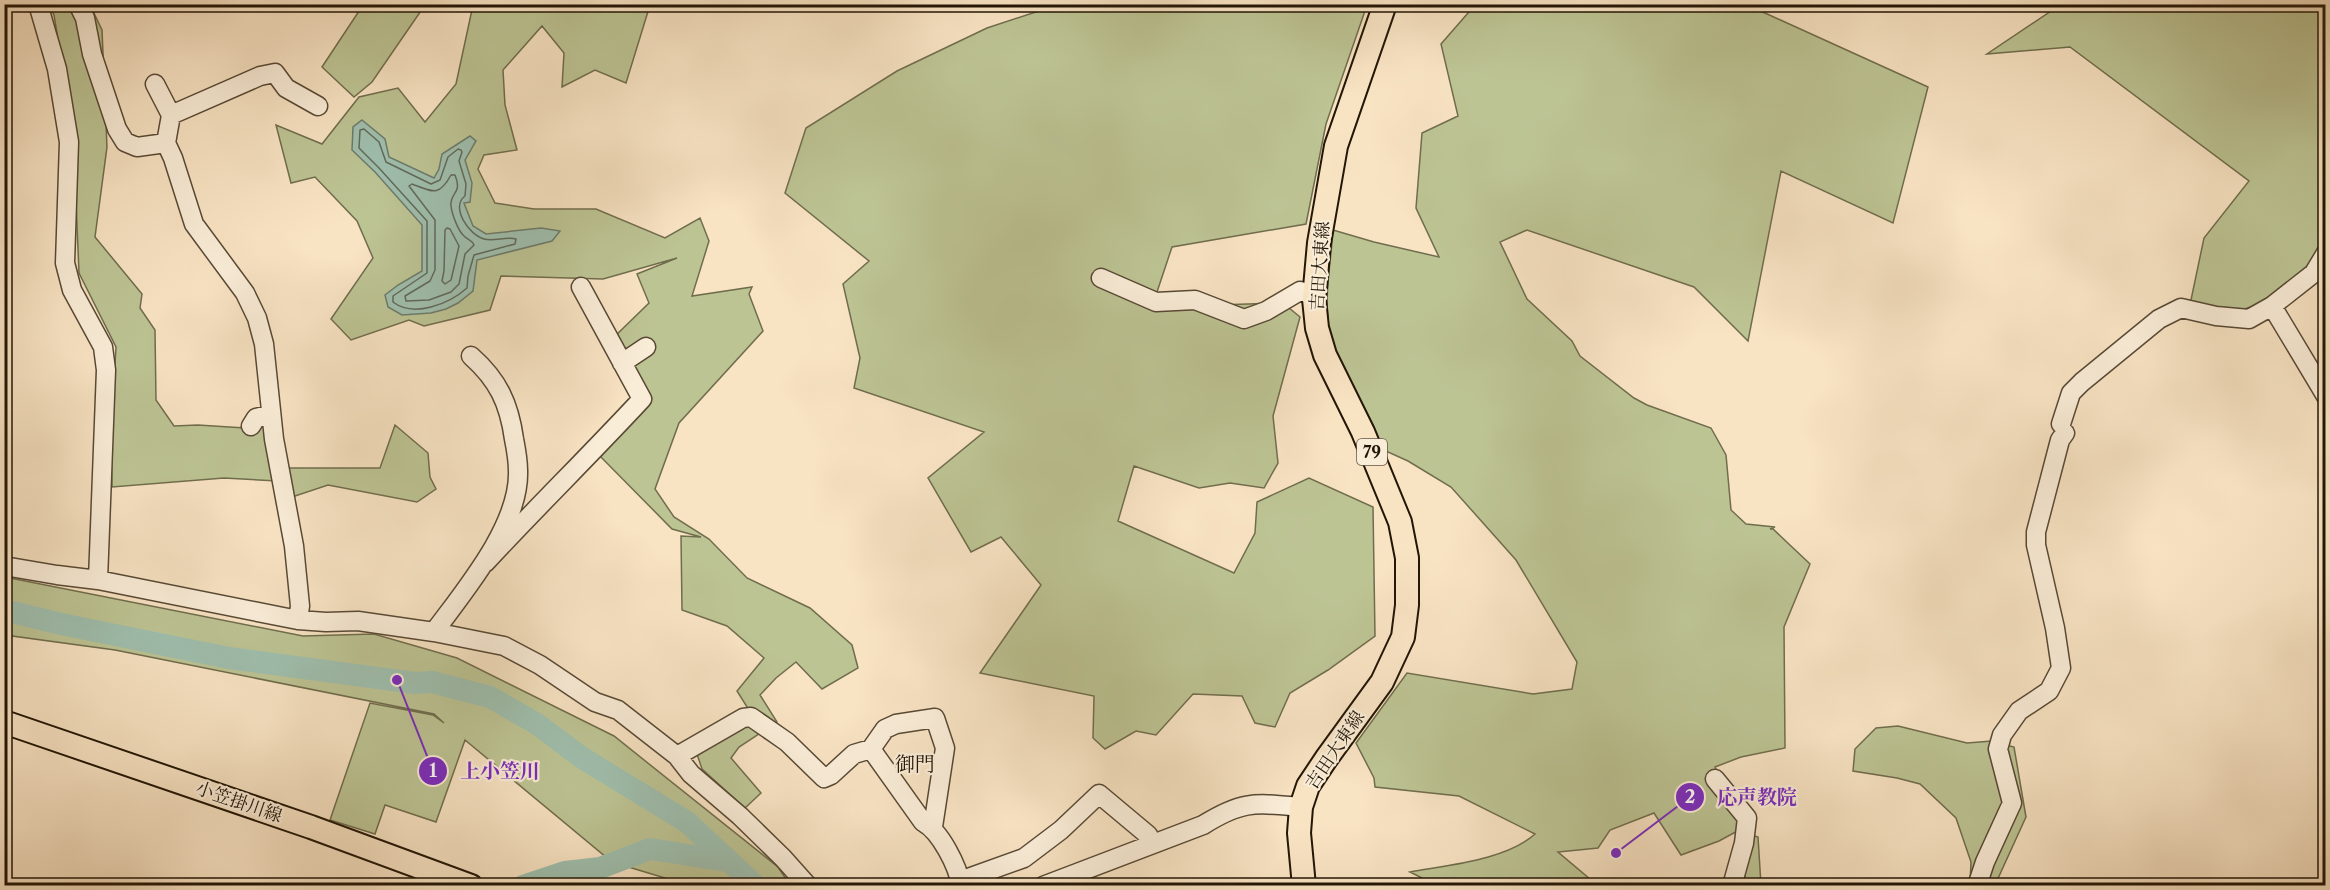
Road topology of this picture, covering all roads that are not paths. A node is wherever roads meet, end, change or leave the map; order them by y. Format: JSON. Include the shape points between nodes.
{"nodes":[{"id":1,"x":38,"y":4,"type":"edge"},
{"id":2,"x":78,"y":4,"type":"edge"},
{"id":3,"x":1385,"y":4,"type":"edge"},
{"id":4,"x":155,"y":84,"type":"dead end"},
{"id":5,"x":318,"y":106,"type":"dead end"},
{"id":6,"x":171,"y":115,"type":"junction"},
{"id":7,"x":166,"y":143,"type":"junction"},
{"id":8,"x":2325,"y":253,"type":"edge"},
{"id":9,"x":1101,"y":278,"type":"dead end"},
{"id":10,"x":581,"y":287,"type":"dead end"},
{"id":11,"x":1315,"y":295,"type":"junction"},
{"id":12,"x":2272,"y":306,"type":"junction"},
{"id":13,"x":646,"y":347,"type":"dead end"},
{"id":14,"x":471,"y":356,"type":"dead end"},
{"id":15,"x":622,"y":363,"type":"junction"},
{"id":16,"x":2325,"y":396,"type":"edge"},
{"id":17,"x":271,"y":414,"type":"junction"},
{"id":18,"x":251,"y":426,"type":"dead end"},
{"id":19,"x":485,"y":563,"type":"junction"},
{"id":20,"x":4,"y":566,"type":"edge"},
{"id":21,"x":98,"y":580,"type":"junction"},
{"id":22,"x":298,"y":620,"type":"junction"},
{"id":23,"x":434,"y":632,"type":"junction"},
{"id":24,"x":4,"y":722,"type":"edge"},
{"id":25,"x":871,"y":749,"type":"junction"},
{"id":26,"x":677,"y":756,"type":"junction"},
{"id":27,"x":1715,"y":779,"type":"dead end"},
{"id":28,"x":1301,"y":807,"type":"junction"},
{"id":29,"x":933,"y":827,"type":"junction"},
{"id":30,"x":1153,"y":843,"type":"junction"},
{"id":31,"x":960,"y":883,"type":"edge"},
{"id":32,"x":471,"y":885,"type":"edge"},
{"id":33,"x":808,"y":885,"type":"edge"},
{"id":34,"x":1043,"y":885,"type":"edge"},
{"id":35,"x":1304,"y":885,"type":"edge"},
{"id":36,"x":1732,"y":885,"type":"edge"},
{"id":37,"x":1977,"y":885,"type":"edge"}],
"edges":[{"from":1,"to":21,"type":"street","via":[[57,69],[69,142],[65,263],[72,290],[103,347],[106,370]]},
{"from":2,"to":7,"type":"street","via":[[121,136],[137,147]]},
{"from":3,"to":11,"type":"main road","name":"吉田大東線","number":"79","via":[[1336,146],[1319,243]]},
{"from":4,"to":6,"type":"street"},
{"from":5,"to":6,"type":"street","via":[[286,88],[275,73]]},
{"from":6,"to":7,"type":"street"},
{"from":7,"to":17,"type":"street","via":[[194,225],[245,293],[257,318],[264,344]]},
{"from":8,"to":12,"type":"street","via":[[2314,273]]},
{"from":9,"to":11,"type":"street","via":[[1156,302],[1195,300],[1244,320],[1300,291]]},
{"from":10,"to":15,"type":"street"},
{"from":11,"to":28,"type":"main road","name":"吉田大東線","number":"79","via":[[1317,328],[1325,355],[1363,432],[1400,522],[1407,558],[1407,605],[1403,637],[1382,682],[1308,786]]},
{"from":12,"to":16,"type":"street"},
{"from":12,"to":37,"type":"street","via":[[2249,319],[2181,308],[2159,319],[2071,393],[2036,532],[2061,668],[2049,691],[2019,711],[2002,735],[1998,749],[2012,803]]},
{"from":13,"to":15,"type":"street"},
{"from":14,"to":19,"type":"street","via":[[487,370],[508,407],[518,472],[514,502]]},
{"from":15,"to":19,"type":"street","via":[[642,399]]},
{"from":17,"to":18,"type":"street","via":[[256,418]]},
{"from":17,"to":22,"type":"street","via":[[294,546]]},
{"from":19,"to":23,"type":"street"},
{"from":20,"to":21,"type":"street"},
{"from":21,"to":22,"type":"street"},
{"from":22,"to":23,"type":"street","via":[[358,621]]},
{"from":23,"to":26,"type":"street","via":[[504,646],[595,702],[618,710]]},
{"from":24,"to":32,"type":"main road","name":"小笠掛川線"},
{"from":25,"to":26,"type":"street","via":[[854,754],[824,778],[787,742],[751,717]]},
{"from":25,"to":29,"type":"street","via":[[923,822]]},
{"from":25,"to":29,"type":"street","via":[[885,729],[935,718],[945,748]]},
{"from":26,"to":33,"type":"street","via":[[691,774],[740,816]]},
{"from":27,"to":36,"type":"street","via":[[1747,818]]},
{"from":28,"to":30,"type":"street","via":[[1262,803],[1240,806],[1203,825]]},
{"from":28,"to":35,"type":"main road","name":"吉田大東線","number":"79"},
{"from":29,"to":31,"type":"street"},
{"from":30,"to":31,"type":"street","via":[[1099,794],[1024,858]]},
{"from":30,"to":34,"type":"street"}]}
